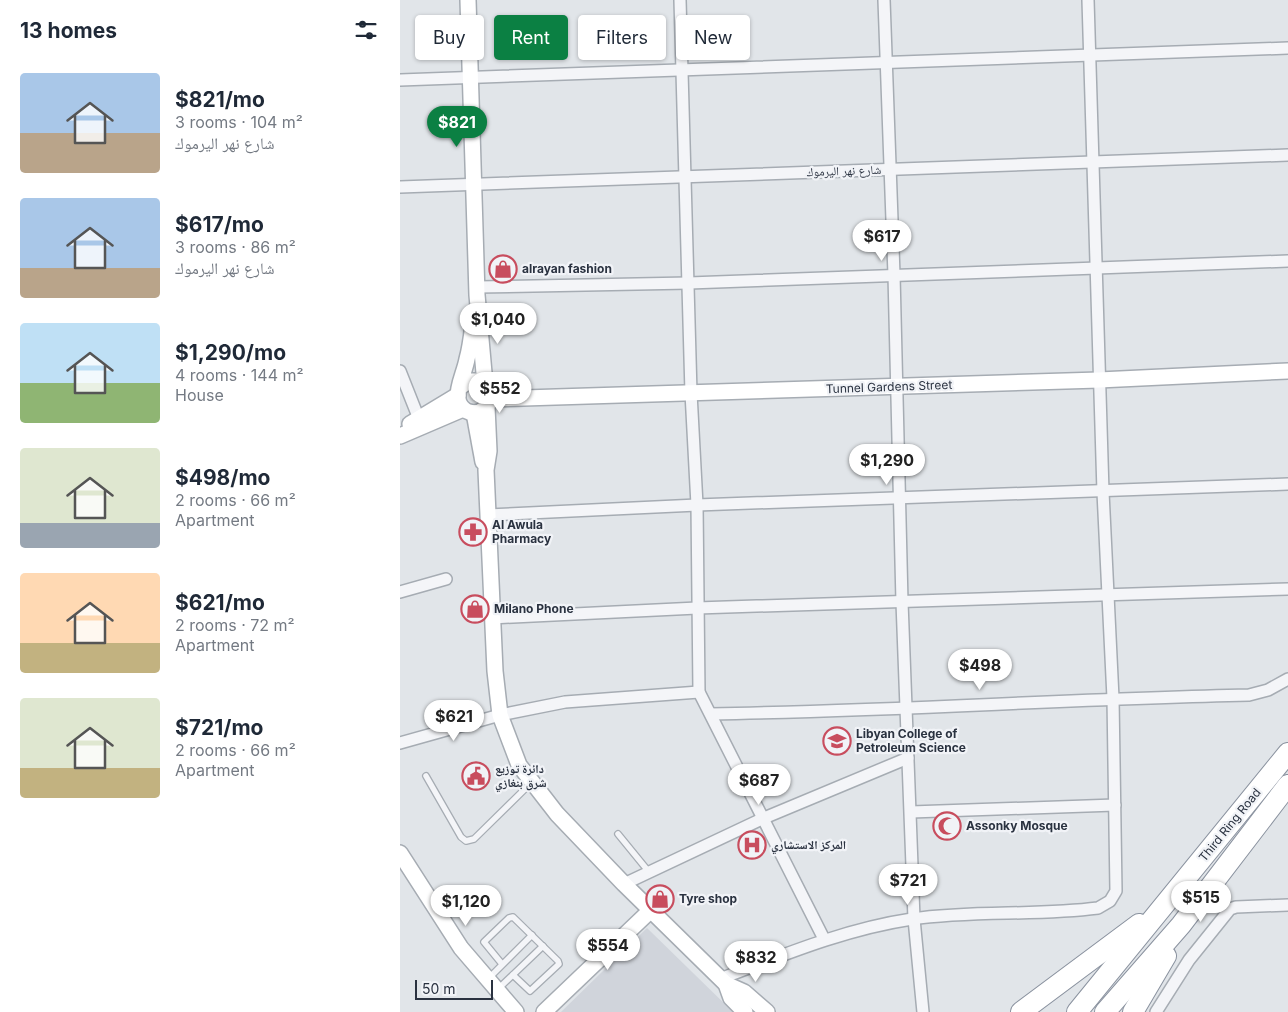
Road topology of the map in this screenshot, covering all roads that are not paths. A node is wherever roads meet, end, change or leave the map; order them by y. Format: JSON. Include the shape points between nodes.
{"nodes":[{"id":1,"x":468,"y":0,"type":"edge"},
{"id":2,"x":680,"y":0,"type":"edge"},
{"id":3,"x":884,"y":0,"type":"edge"},
{"id":4,"x":1088,"y":0,"type":"edge"},
{"id":5,"x":1288,"y":48,"type":"edge"},
{"id":6,"x":1089,"y":56,"type":"junction"},
{"id":7,"x":886,"y":64,"type":"junction"},
{"id":8,"x":681,"y":71,"type":"junction"},
{"id":9,"x":468,"y":78,"type":"junction"},
{"id":10,"x":400,"y":80,"type":"edge"},
{"id":11,"x":1288,"y":155,"type":"edge"},
{"id":12,"x":1093,"y":163,"type":"junction"},
{"id":13,"x":890,"y":170,"type":"junction"},
{"id":14,"x":685,"y":176,"type":"junction"},
{"id":15,"x":474,"y":184,"type":"junction"},
{"id":16,"x":400,"y":187,"type":"edge"},
{"id":17,"x":1288,"y":262,"type":"edge"},
{"id":18,"x":1096,"y":269,"type":"junction"},
{"id":19,"x":894,"y":275,"type":"junction"},
{"id":20,"x":689,"y":283,"type":"junction"},
{"id":21,"x":477,"y":291,"type":"junction"},
{"id":22,"x":400,"y":371,"type":"edge"},
{"id":23,"x":1288,"y":371,"type":"edge"},
{"id":24,"x":1099,"y":380,"type":"junction"},
{"id":25,"x":486,"y":384,"type":"junction"},
{"id":26,"x":896,"y":386,"type":"junction"},
{"id":27,"x":691,"y":393,"type":"junction"},
{"id":28,"x":472,"y":402,"type":"junction"},
{"id":29,"x":419,"y":419,"type":"junction"},
{"id":30,"x":400,"y":430,"type":"edge"},
{"id":31,"x":400,"y":436,"type":"edge"},
{"id":32,"x":1288,"y":484,"type":"edge"},
{"id":33,"x":1103,"y":492,"type":"junction"},
{"id":34,"x":900,"y":498,"type":"junction"},
{"id":35,"x":697,"y":504,"type":"junction"},
{"id":36,"x":488,"y":514,"type":"junction"},
{"id":37,"x":446,"y":579,"type":"dead end"},
{"id":38,"x":1288,"y":589,"type":"edge"},
{"id":39,"x":400,"y":592,"type":"edge"},
{"id":40,"x":1106,"y":594,"type":"junction"},
{"id":41,"x":902,"y":602,"type":"junction"},
{"id":42,"x":697,"y":608,"type":"junction"},
{"id":43,"x":491,"y":618,"type":"junction"},
{"id":44,"x":1288,"y":679,"type":"edge"},
{"id":45,"x":699,"y":692,"type":"junction"},
{"id":46,"x":1113,"y":698,"type":"junction"},
{"id":47,"x":907,"y":707,"type":"junction"},
{"id":48,"x":711,"y":714,"type":"junction"},
{"id":49,"x":500,"y":715,"type":"junction"},
{"id":50,"x":400,"y":743,"type":"edge"},
{"id":51,"x":1288,"y":753,"type":"edge"},
{"id":52,"x":908,"y":758,"type":"junction"},
{"id":53,"x":426,"y":776,"type":"dead end"},
{"id":54,"x":531,"y":782,"type":"junction"},
{"id":55,"x":1288,"y":785,"type":"edge"},
{"id":56,"x":1115,"y":805,"type":"junction"},
{"id":57,"x":910,"y":812,"type":"junction"},
{"id":58,"x":764,"y":818,"type":"junction"},
{"id":59,"x":618,"y":834,"type":"dead end"},
{"id":60,"x":400,"y":853,"type":"edge"},
{"id":61,"x":648,"y":872,"type":"junction"},
{"id":62,"x":624,"y":884,"type":"junction"},
{"id":63,"x":1288,"y":905,"type":"edge"},
{"id":64,"x":1162,"y":906,"type":"junction"},
{"id":65,"x":652,"y":909,"type":"junction"},
{"id":66,"x":914,"y":918,"type":"junction"},
{"id":67,"x":1181,"y":925,"type":"junction"},
{"id":68,"x":532,"y":935,"type":"junction"},
{"id":69,"x":824,"y":939,"type":"junction"},
{"id":70,"x":543,"y":946,"type":"junction"},
{"id":71,"x":502,"y":964,"type":"junction"},
{"id":72,"x":513,"y":975,"type":"junction"},
{"id":73,"x":723,"y":982,"type":"junction"},
{"id":74,"x":492,"y":984,"type":"junction"},
{"id":75,"x":516,"y":1012,"type":"edge"},
{"id":76,"x":544,"y":1012,"type":"edge"},
{"id":77,"x":745,"y":1012,"type":"edge"},
{"id":78,"x":767,"y":1012,"type":"edge"},
{"id":79,"x":923,"y":1012,"type":"edge"},
{"id":80,"x":1021,"y":1012,"type":"edge"},
{"id":81,"x":1077,"y":1012,"type":"edge"},
{"id":82,"x":1105,"y":1012,"type":"edge"},
{"id":83,"x":1133,"y":1012,"type":"edge"},
{"id":84,"x":1156,"y":1012,"type":"edge"}],
"edges":[{"from":1,"to":9,"type":"main road"},
{"from":2,"to":8,"type":"street"},
{"from":3,"to":7,"type":"street"},
{"from":4,"to":6,"type":"street"},
{"from":5,"to":6,"type":"street"},
{"from":6,"to":7,"type":"street"},
{"from":6,"to":12,"type":"street"},
{"from":7,"to":8,"type":"street"},
{"from":7,"to":13,"type":"street"},
{"from":8,"to":9,"type":"street"},
{"from":8,"to":14,"type":"street"},
{"from":9,"to":10,"type":"street"},
{"from":9,"to":15,"type":"main road"},
{"from":11,"to":12,"type":"street","name":"شارع نهر اليرموك"},
{"from":12,"to":13,"type":"street","name":"شارع نهر اليرموك"},
{"from":12,"to":18,"type":"street"},
{"from":13,"to":14,"type":"street","name":"شارع نهر اليرموك"},
{"from":13,"to":19,"type":"street"},
{"from":14,"to":15,"type":"street","name":"شارع نهر اليرموك"},
{"from":14,"to":20,"type":"street"},
{"from":15,"to":16,"type":"street","name":"شارع نهر اليرموك"},
{"from":15,"to":21,"type":"main road"},
{"from":17,"to":18,"type":"street"},
{"from":18,"to":19,"type":"street"},
{"from":18,"to":24,"type":"street"},
{"from":19,"to":20,"type":"street"},
{"from":19,"to":26,"type":"street"},
{"from":20,"to":21,"type":"street"},
{"from":20,"to":27,"type":"street"},
{"from":21,"to":25,"type":"main road"},
{"from":21,"to":28,"type":"main road","via":[[468,358]]},
{"from":22,"to":29,"type":"street"},
{"from":23,"to":24,"type":"main road","name":"Tunnel Gardens Street"},
{"from":24,"to":26,"type":"main road","name":"Tunnel Gardens Street"},
{"from":24,"to":33,"type":"street"},
{"from":25,"to":28,"type":"main road","via":[[490,391]]},
{"from":25,"to":28,"type":"main road","via":[[469,380]]},
{"from":26,"to":27,"type":"main road","name":"Tunnel Gardens Street"},
{"from":26,"to":34,"type":"street"},
{"from":27,"to":28,"type":"main road","name":"Tunnel Gardens Street"},
{"from":27,"to":35,"type":"street"},
{"from":28,"to":29,"type":"main road"},
{"from":28,"to":31,"type":"main road"},
{"from":28,"to":36,"type":"main road","via":[[486,470]]},
{"from":29,"to":30,"type":"main road"},
{"from":32,"to":33,"type":"street"},
{"from":33,"to":34,"type":"street"},
{"from":33,"to":40,"type":"street"},
{"from":34,"to":35,"type":"street"},
{"from":34,"to":41,"type":"street"},
{"from":35,"to":36,"type":"street"},
{"from":35,"to":42,"type":"street"},
{"from":36,"to":43,"type":"main road"},
{"from":37,"to":39,"type":"street"},
{"from":38,"to":40,"type":"street"},
{"from":40,"to":41,"type":"street"},
{"from":40,"to":46,"type":"street"},
{"from":41,"to":42,"type":"street"},
{"from":41,"to":47,"type":"street"},
{"from":42,"to":43,"type":"street"},
{"from":42,"to":45,"type":"street"},
{"from":43,"to":49,"type":"main road"},
{"from":44,"to":46,"type":"street","via":[[1250,695]]},
{"from":45,"to":48,"type":"street"},
{"from":45,"to":49,"type":"street","via":[[565,702]]},
{"from":46,"to":47,"type":"street"},
{"from":46,"to":56,"type":"street"},
{"from":47,"to":48,"type":"street"},
{"from":47,"to":52,"type":"street"},
{"from":48,"to":58,"type":"street"},
{"from":49,"to":50,"type":"street"},
{"from":49,"to":54,"type":"main road","via":[[519,765]]},
{"from":51,"to":64,"type":"highway","name":"Third Ring Road"},
{"from":52,"to":57,"type":"street"},
{"from":52,"to":58,"type":"street"},
{"from":53,"to":54,"type":"lane","via":[[466,841],[474,839]]},
{"from":54,"to":62,"type":"main road"},
{"from":55,"to":67,"type":"highway","name":"Third Ring Road"},
{"from":56,"to":57,"type":"street"},
{"from":56,"to":66,"type":"street","via":[[1117,881],[1110,902],[1098,908],[1081,910]]},
{"from":57,"to":66,"type":"street"},
{"from":58,"to":61,"type":"street"},
{"from":58,"to":69,"type":"street"},
{"from":59,"to":61,"type":"lane"},
{"from":60,"to":74,"type":"main road","via":[[461,948]]},
{"from":61,"to":62,"type":"street"},
{"from":62,"to":65,"type":"main road"},
{"from":63,"to":84,"type":"street","via":[[1230,909],[1189,960]]},
{"from":64,"to":80,"type":"highway"},
{"from":64,"to":81,"type":"highway","name":"Third Ring Road"},
{"from":65,"to":73,"type":"main road"},
{"from":65,"to":76,"type":"main road"},
{"from":66,"to":69,"type":"street","via":[[868,926]]},
{"from":66,"to":79,"type":"street"},
{"from":67,"to":82,"type":"highway","name":"Third Ring Road"},
{"from":67,"to":83,"type":"highway"},
{"from":68,"to":70,"type":"lane"},
{"from":68,"to":71,"type":"lane"},
{"from":68,"to":71,"type":"lane","via":[[513,917],[484,942]]},
{"from":69,"to":73,"type":"street"},
{"from":70,"to":72,"type":"lane"},
{"from":70,"to":72,"type":"lane","via":[[559,964],[532,990]]},
{"from":71,"to":74,"type":"lane"},
{"from":72,"to":74,"type":"lane"},
{"from":73,"to":77,"type":"main road","via":[[731,998]]},
{"from":73,"to":78,"type":"main road","via":[[744,992]]},
{"from":74,"to":75,"type":"main road"}]}
